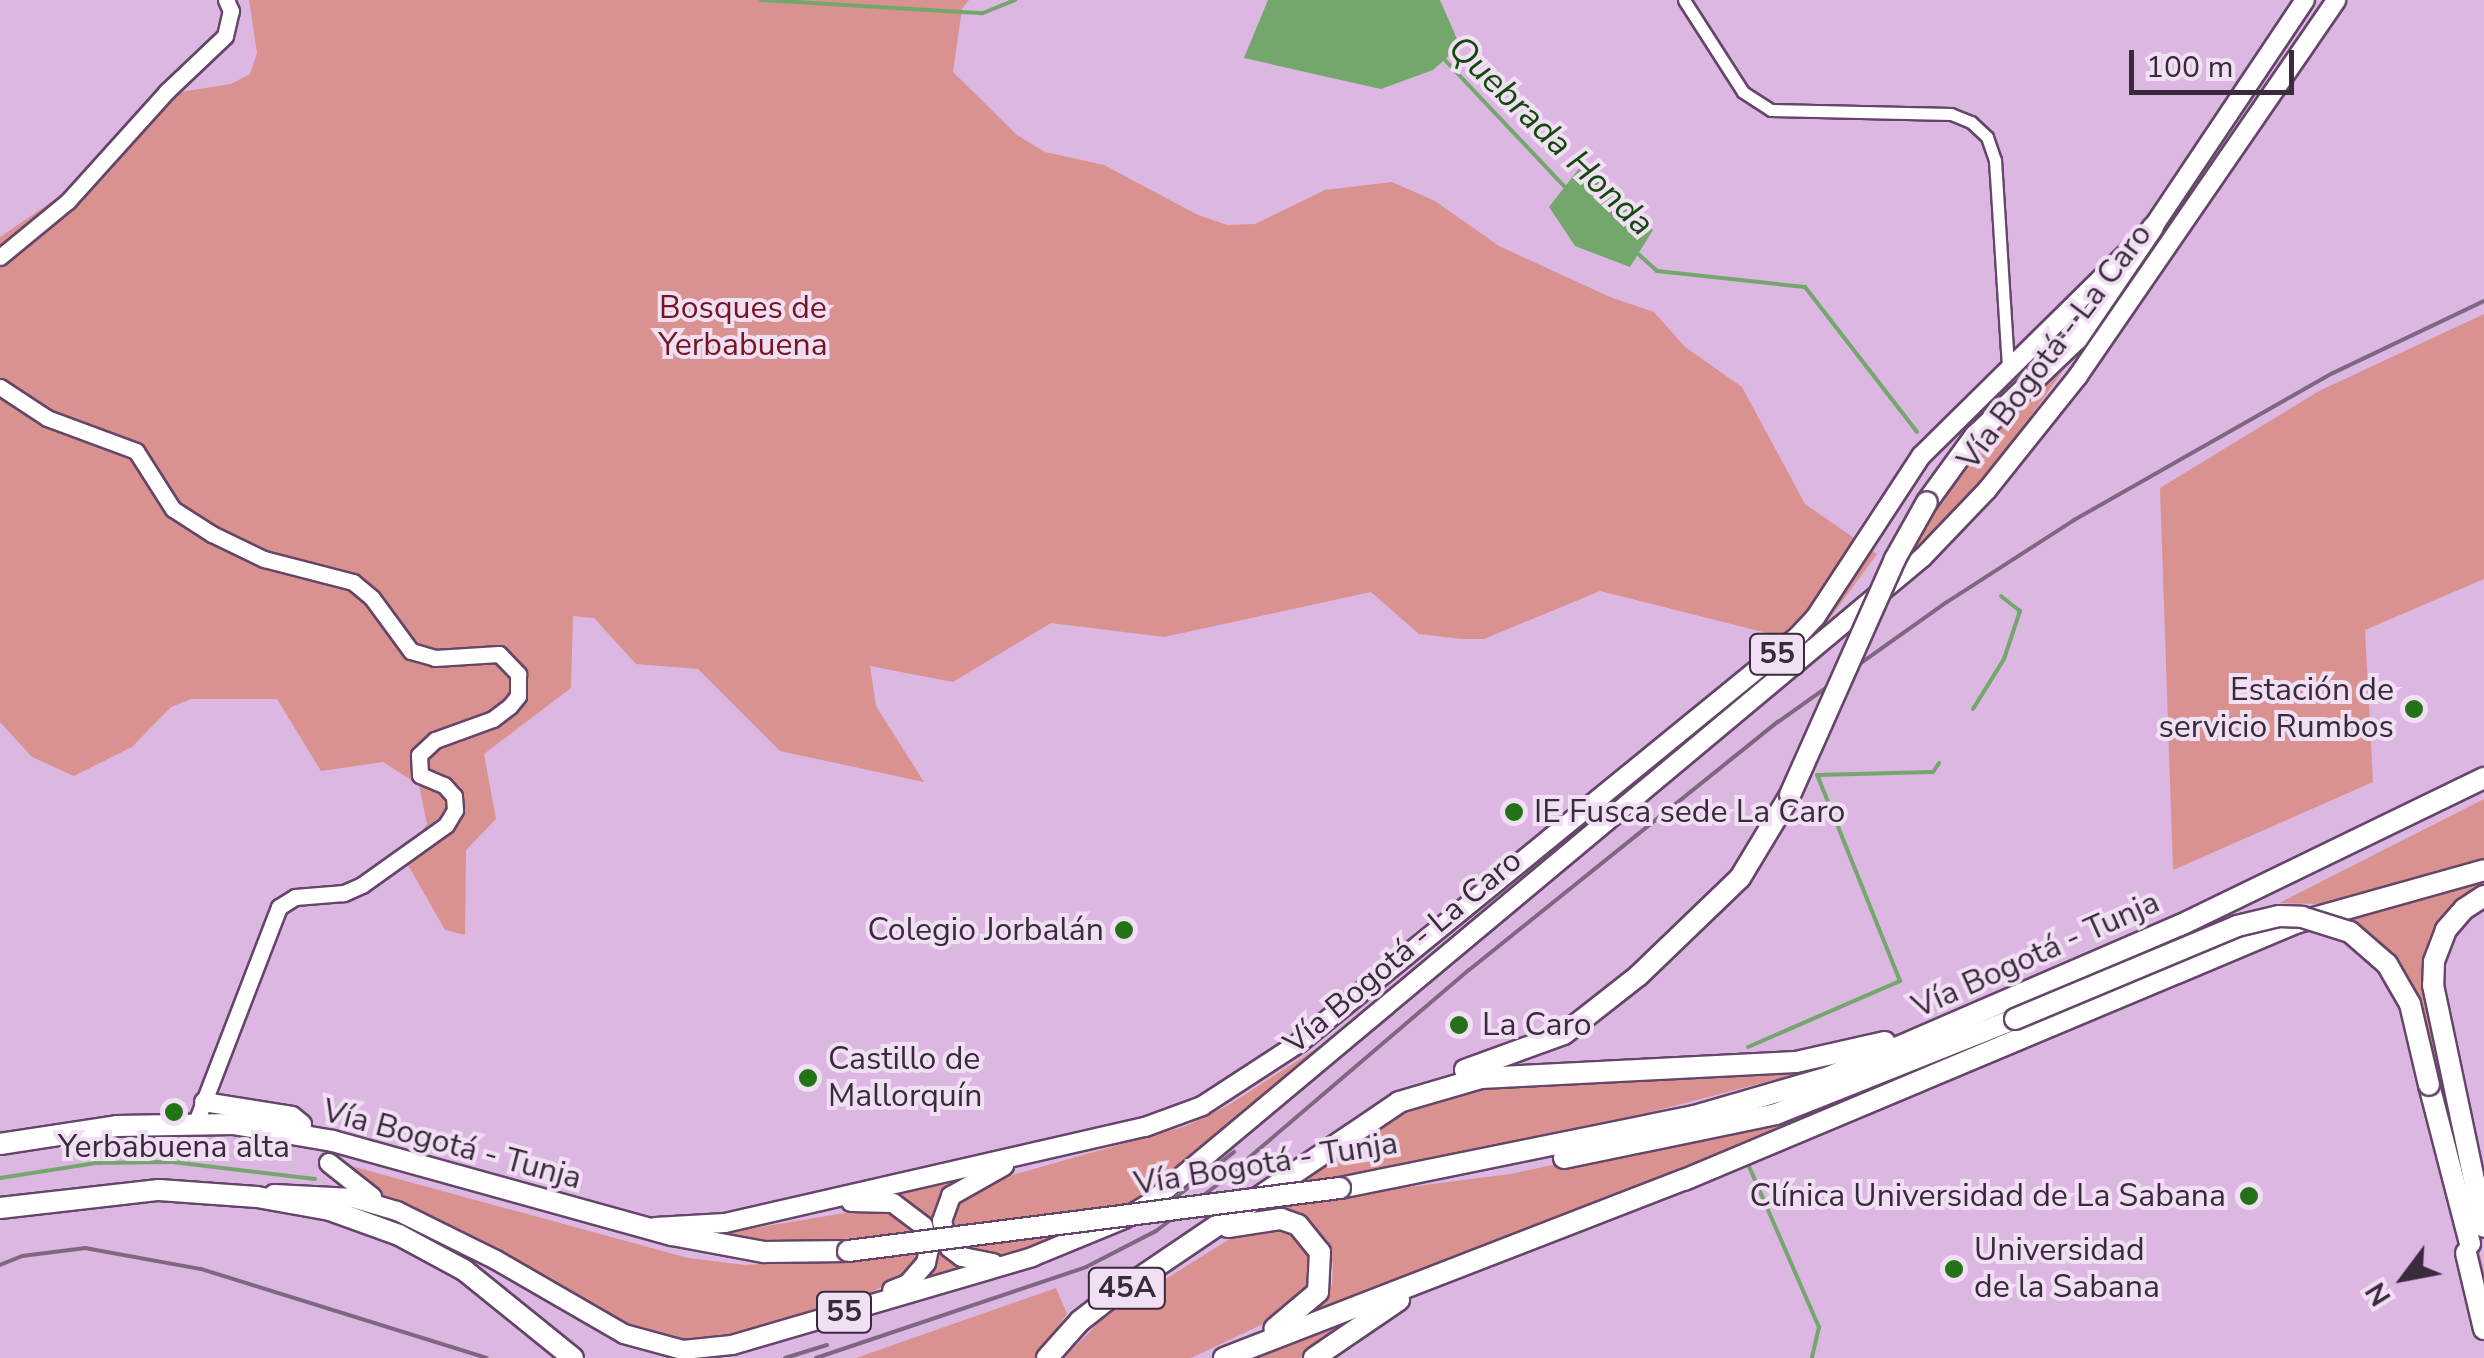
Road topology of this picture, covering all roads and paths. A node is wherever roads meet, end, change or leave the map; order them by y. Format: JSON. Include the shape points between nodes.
{"nodes":[{"id":1,"x":226,"y":0,"type":"edge"},
{"id":2,"x":1684,"y":0,"type":"edge"},
{"id":3,"x":2305,"y":0,"type":"edge"},
{"id":4,"x":2336,"y":0,"type":"edge"},
{"id":5,"x":2153,"y":227,"type":"junction"},
{"id":6,"x":0,"y":257,"type":"edge"},
{"id":7,"x":2008,"y":368,"type":"junction"},
{"id":8,"x":0,"y":388,"type":"edge"},
{"id":9,"x":2484,"y":778,"type":"edge"},
{"id":10,"x":2484,"y":870,"type":"edge"},
{"id":11,"x":2484,"y":896,"type":"edge"},
{"id":12,"x":1973,"y":1015,"type":"junction"},
{"id":13,"x":1399,"y":1102,"type":"junction"},
{"id":14,"x":200,"y":1112,"type":"junction"},
{"id":15,"x":302,"y":1124,"type":"dead end"},
{"id":16,"x":0,"y":1144,"type":"edge"},
{"id":17,"x":1026,"y":1155,"type":"junction"},
{"id":18,"x":329,"y":1163,"type":"dead end"},
{"id":19,"x":1340,"y":1188,"type":"junction"},
{"id":20,"x":220,"y":1194,"type":"junction"},
{"id":21,"x":810,"y":1203,"type":"junction"},
{"id":22,"x":0,"y":1208,"type":"edge"},
{"id":23,"x":411,"y":1217,"type":"junction"},
{"id":24,"x":640,"y":1227,"type":"junction"},
{"id":25,"x":2484,"y":1227,"type":"edge"},
{"id":26,"x":1216,"y":1230,"type":"junction"},
{"id":27,"x":2468,"y":1249,"type":"junction"},
{"id":28,"x":1504,"y":1250,"type":"junction"},
{"id":29,"x":1032,"y":1257,"type":"junction"},
{"id":30,"x":2484,"y":1304,"type":"edge"},
{"id":31,"x":797,"y":1325,"type":"junction"},
{"id":32,"x":2484,"y":1329,"type":"edge"},
{"id":33,"x":1232,"y":1355,"type":"edge"},
{"id":34,"x":573,"y":1358,"type":"edge"},
{"id":35,"x":1047,"y":1358,"type":"edge"},
{"id":36,"x":1314,"y":1358,"type":"edge"}],
"edges":[{"from":1,"to":6,"type":"street","via":[[231,10],[225,36],[68,201]]},
{"from":2,"to":7,"type":"street","via":[[1742,92],[1771,110],[1951,114],[1987,137],[1996,160]]},
{"from":3,"to":5,"type":"main road","name":"Vía Bogotá - La Caro","number":"55"},
{"from":4,"to":29,"type":"main road","name":"Vía Bogotá - La Caro","number":"55","via":[[2086,366],[1988,490],[1923,557],[1151,1202],[1094,1234]]},
{"from":5,"to":7,"type":"main road","name":"Vía Bogotá - La Caro","number":"55"},
{"from":5,"to":13,"type":"highway","bridge":true,"via":[[2077,339],[1975,436],[1927,502],[1790,795],[1740,878],[1674,944],[1564,1034]]},
{"from":7,"to":17,"type":"main road","name":"Vía Bogotá - La Caro","number":"55","via":[[1921,456],[1798,636],[1334,1016],[1202,1106]]},
{"from":8,"to":14,"type":"street","via":[[46,418],[136,451],[173,509],[212,534],[264,559],[354,582],[411,651],[435,658],[499,654],[518,674],[518,696],[510,706],[419,754],[420,775],[454,796],[446,825],[362,885],[295,897],[280,907]]},
{"from":9,"to":12,"type":"highway","name":"Vía Bogotá - Tunja","number":"55","via":[[2224,906]]},
{"from":10,"to":28,"type":"highway","via":[[2296,923]]},
{"from":11,"to":25,"type":"highway","via":[[2446,930],[2432,985]]},
{"from":12,"to":13,"type":"highway","number":"45A","via":[[1818,1060],[1505,1076],[1454,1083]]},
{"from":12,"to":19,"type":"highway","name":"Vía Bogotá - Tunja","number":"55","via":[[1864,1064],[1745,1103]]},
{"from":13,"to":26,"type":"highway","number":"45A"},
{"from":14,"to":15,"type":"main road","via":[[292,1116]]},
{"from":14,"to":16,"type":"highway","name":"Vía Bogotá - Tunja","number":"55"},
{"from":14,"to":24,"type":"highway","name":"Vía Bogotá - Tunja","number":"55","via":[[333,1141]]},
{"from":17,"to":21,"type":"main road","name":"Vía Bogotá - La Caro","number":"55"},
{"from":17,"to":29,"type":"main road","via":[[962,1187],[944,1207],[942,1221],[950,1248],[962,1258],[990,1263]]},
{"from":18,"to":23,"type":"main road","via":[[354,1186]]},
{"from":19,"to":24,"type":"highway","name":"Vía Bogotá - Tunja","number":"55","bridge":true,"via":[[848,1251],[764,1252]]},
{"from":19,"to":27,"type":"highway","number":"55","bridge":true,"via":[[1502,1170],[1741,1123],[1812,1102],[2238,926],[2302,917],[2350,932],[2387,964],[2410,1004]]},
{"from":20,"to":22,"type":"highway","number":"55","via":[[159,1190]]},
{"from":20,"to":23,"type":"main road","name":"Vía Bogotá - La Caro","number":"55","via":[[335,1196]]},
{"from":20,"to":34,"type":"highway","number":"55","via":[[294,1202],[365,1221],[432,1251],[495,1291]]},
{"from":21,"to":24,"type":"main road","name":"Vía Bogotá - La Caro","number":"55","via":[[725,1223]]},
{"from":21,"to":31,"type":"main road","via":[[893,1203],[923,1226],[929,1249],[908,1284]]},
{"from":23,"to":31,"type":"main road","name":"Vía Bogotá - La Caro","number":"55","via":[[645,1342],[703,1350]]},
{"from":26,"to":33,"type":"highway","via":[[1281,1219],[1310,1236],[1323,1264],[1310,1303]]},
{"from":26,"to":35,"type":"highway","number":"45A","via":[[1107,1300]]},
{"from":27,"to":30,"type":"highway"},
{"from":27,"to":32,"type":"highway"},
{"from":28,"to":33,"type":"highway"},
{"from":28,"to":36,"type":"highway","via":[[1402,1298]]},
{"from":29,"to":31,"type":"main road","name":"Vía Bogotá - La Caro","number":"55"}]}
